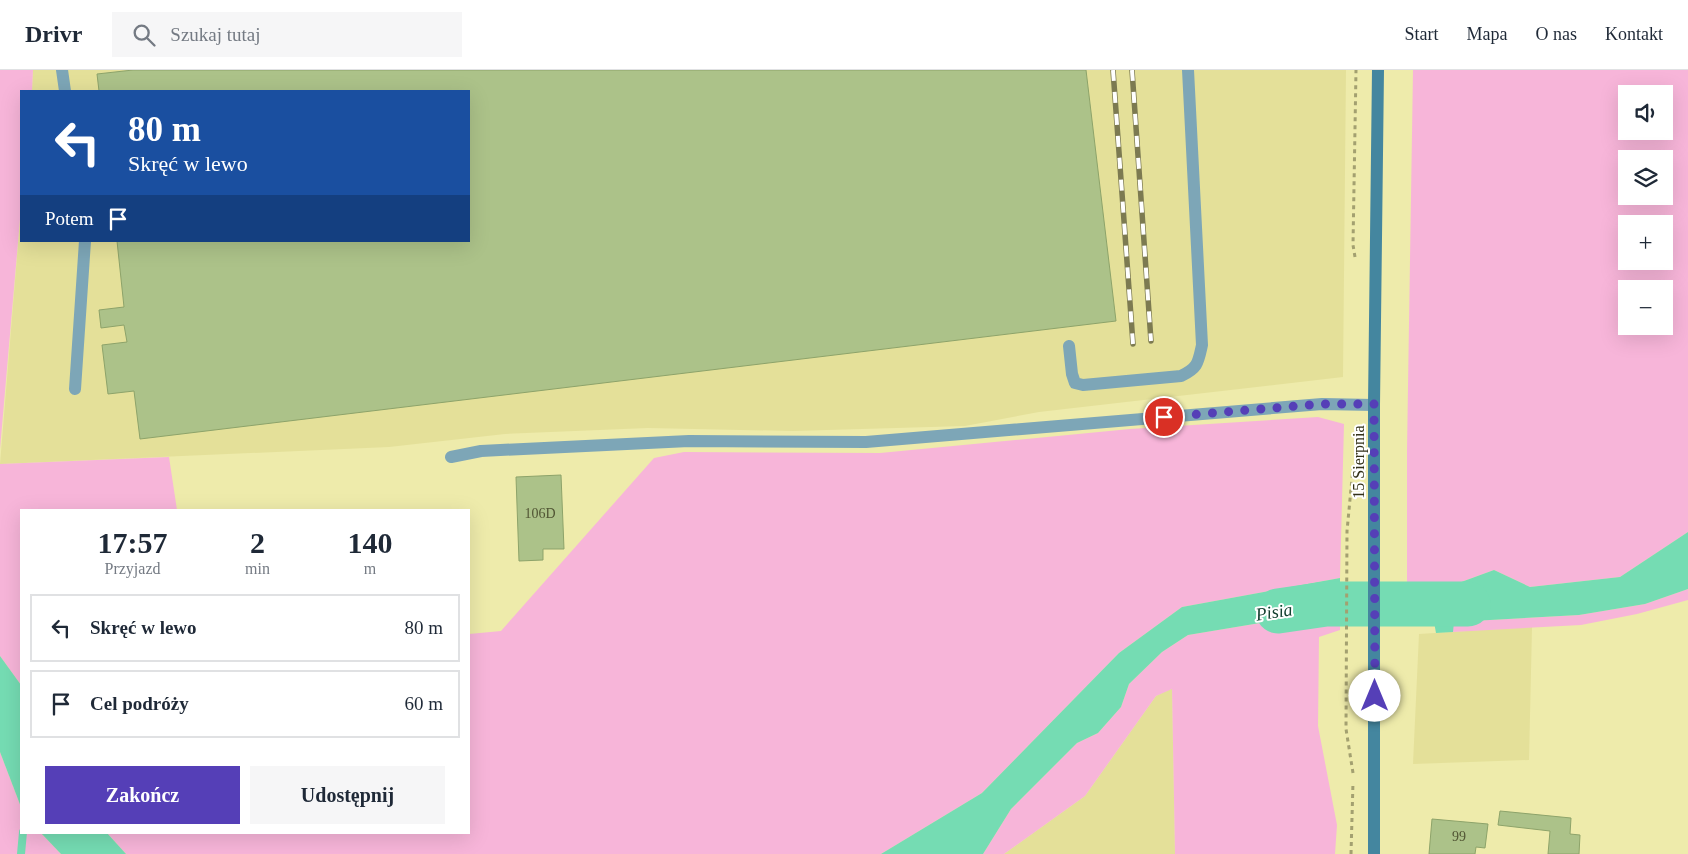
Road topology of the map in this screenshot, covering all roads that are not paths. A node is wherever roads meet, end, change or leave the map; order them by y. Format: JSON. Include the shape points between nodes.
{"nodes":[{"id":1,"x":62,"y":70,"type":"edge"},
{"id":2,"x":1188,"y":70,"type":"edge"},
{"id":3,"x":1378,"y":70,"type":"edge"},
{"id":4,"x":65,"y":90,"type":"edge"},
{"id":5,"x":85,"y":242,"type":"edge"},
{"id":6,"x":1069,"y":346,"type":"dead end"},
{"id":7,"x":75,"y":389,"type":"dead end"},
{"id":8,"x":1374,"y":404,"type":"junction"},
{"id":9,"x":451,"y":457,"type":"dead end"},
{"id":10,"x":1374,"y":854,"type":"edge"}],
"edges":[{"from":1,"to":4,"type":"lane"},
{"from":2,"to":6,"type":"lane","via":[[1202,345],[1198,364],[1181,376],[1084,385],[1075,383]]},
{"from":3,"to":8,"type":"main road","name":"15 Sierpnia"},
{"from":5,"to":7,"type":"lane"},
{"from":8,"to":9,"type":"lane","via":[[1322,404],[866,442],[689,441],[481,451]]},
{"from":8,"to":10,"type":"main road","name":"15 Sierpnia"}]}
